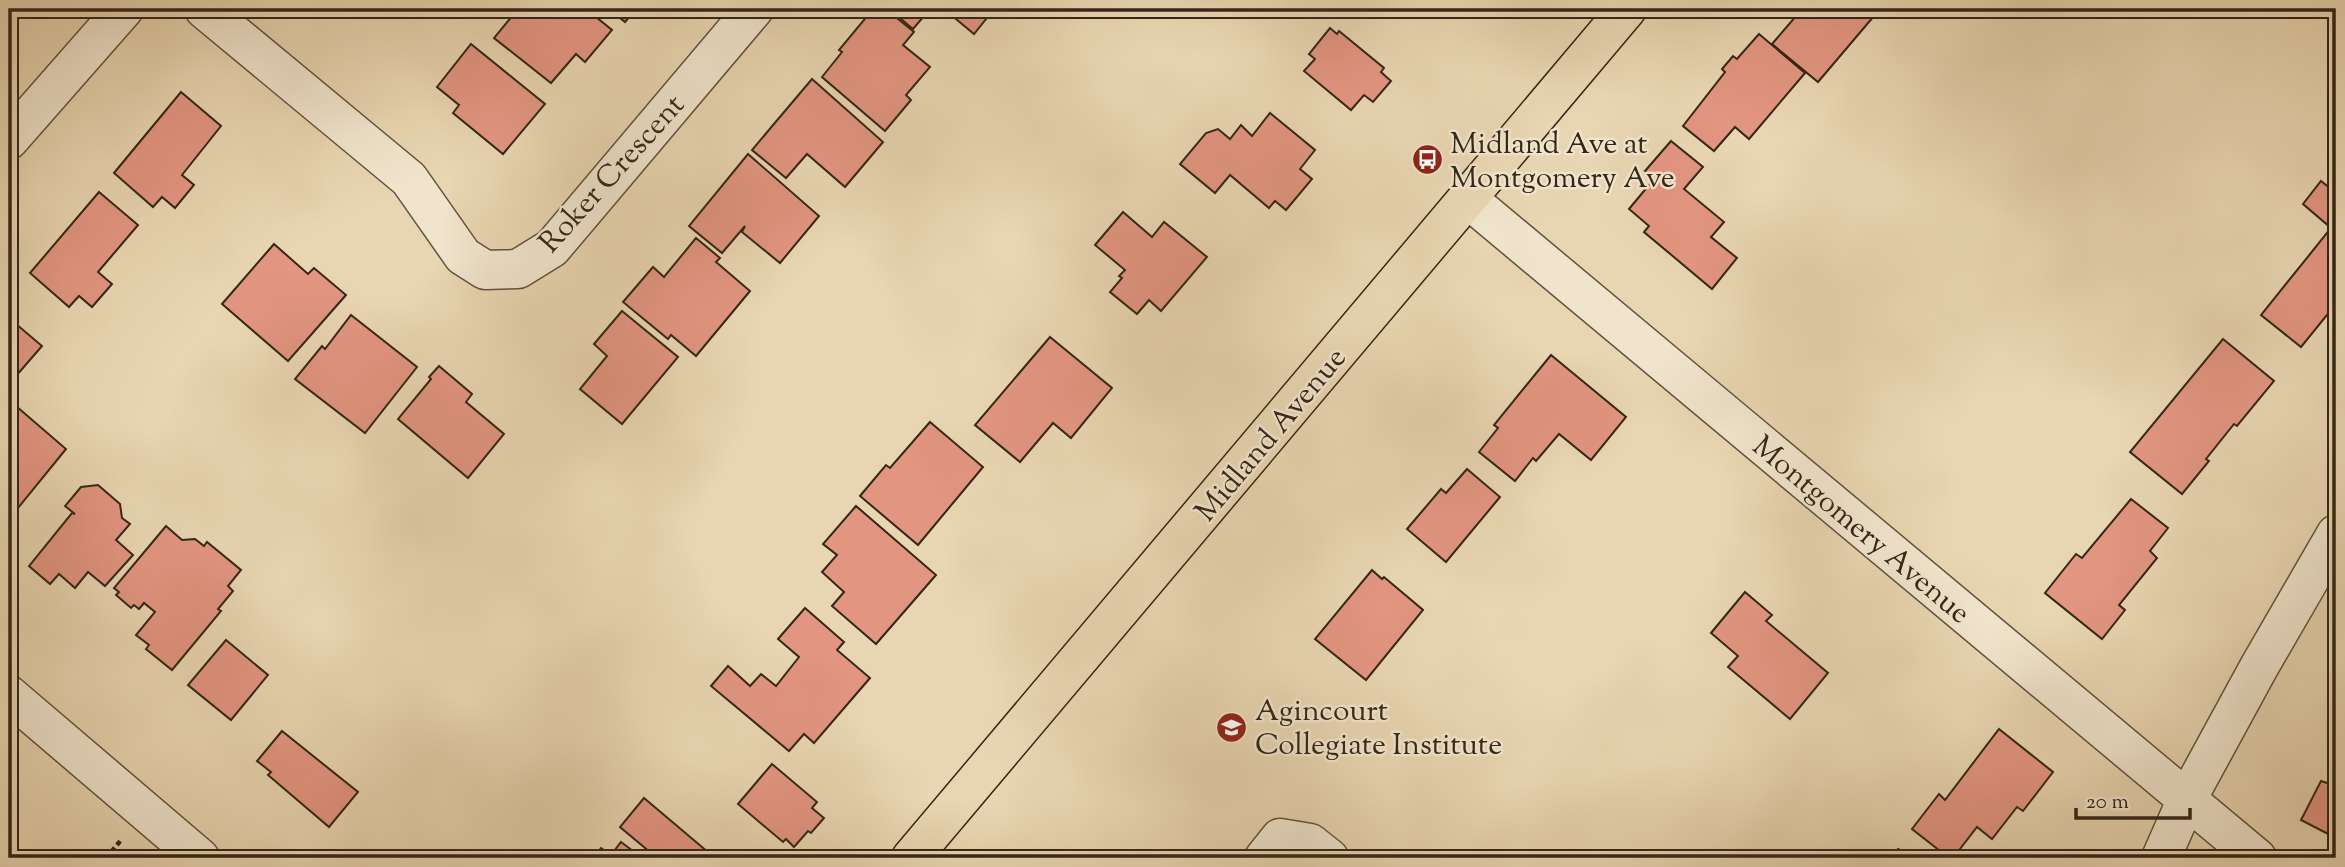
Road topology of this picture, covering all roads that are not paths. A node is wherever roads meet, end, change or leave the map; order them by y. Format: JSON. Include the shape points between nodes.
{"nodes":[{"id":1,"x":124,"y":9,"type":"edge"},
{"id":2,"x":204,"y":9,"type":"edge"},
{"id":3,"x":754,"y":9,"type":"edge"},
{"id":4,"x":1627,"y":9,"type":"edge"},
{"id":5,"x":9,"y":140,"type":"edge"},
{"id":6,"x":1468,"y":200,"type":"junction"},
{"id":7,"x":2336,"y":534,"type":"edge"},
{"id":8,"x":9,"y":695,"type":"edge"},
{"id":9,"x":2186,"y":801,"type":"junction"},
{"id":10,"x":200,"y":858,"type":"edge"},
{"id":11,"x":911,"y":858,"type":"edge"},
{"id":12,"x":1264,"y":858,"type":"edge"},
{"id":13,"x":1329,"y":858,"type":"edge"},
{"id":14,"x":2161,"y":858,"type":"edge"},
{"id":15,"x":2257,"y":858,"type":"edge"}],
"edges":[{"from":1,"to":5,"type":"street"},
{"from":2,"to":3,"type":"street","name":"Roker Crescent","via":[[409,179],[463,256],[485,270],[518,269],[552,248]]},
{"from":4,"to":6,"type":"main road","name":"Midland Avenue"},
{"from":6,"to":9,"type":"street","name":"Montgomery Avenue"},
{"from":6,"to":11,"type":"main road","name":"Midland Avenue"},
{"from":7,"to":9,"type":"street"},
{"from":8,"to":10,"type":"street"},
{"from":9,"to":14,"type":"street"},
{"from":9,"to":15,"type":"street","name":"Montgomery Avenue"},
{"from":12,"to":13,"type":"street","via":[[1280,838],[1310,843]]}]}
